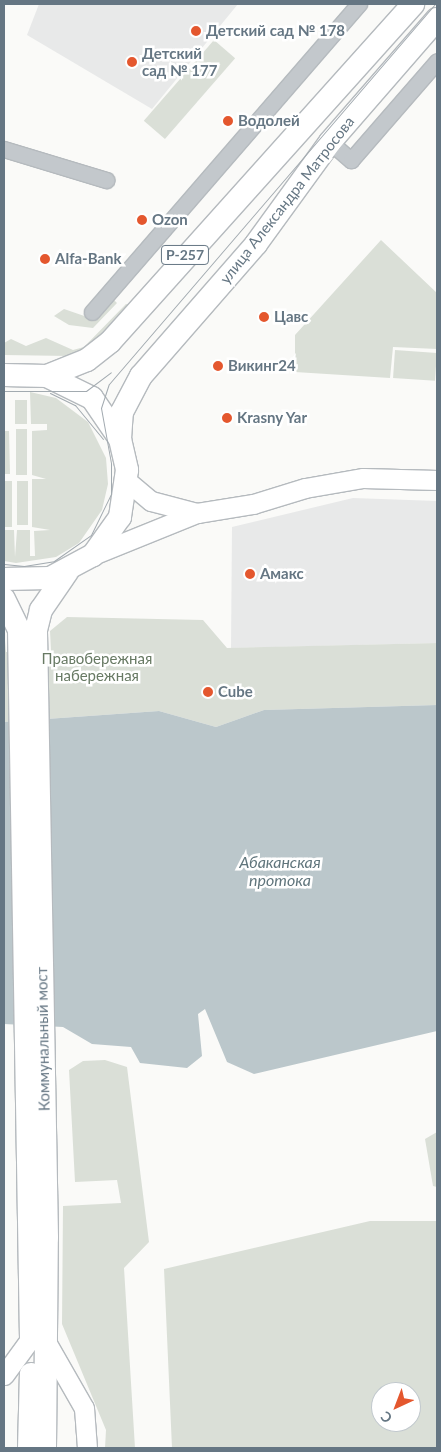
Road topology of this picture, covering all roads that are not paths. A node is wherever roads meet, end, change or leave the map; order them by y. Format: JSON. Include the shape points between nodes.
{"nodes":[{"id":1,"x":359,"y":4,"type":"edge"},
{"id":2,"x":413,"y":4,"type":"edge"},
{"id":3,"x":437,"y":19,"type":"edge"},
{"id":4,"x":437,"y":61,"type":"edge"},
{"id":5,"x":330,"y":142,"type":"junction"},
{"id":6,"x":4,"y":149,"type":"edge"},
{"id":7,"x":106,"y":180,"type":"dead end"},
{"id":8,"x":92,"y":312,"type":"dead end"},
{"id":9,"x":4,"y":375,"type":"edge"},
{"id":10,"x":47,"y":376,"type":"junction"},
{"id":11,"x":120,"y":439,"type":"junction"},
{"id":12,"x":437,"y":480,"type":"edge"},
{"id":13,"x":127,"y":481,"type":"junction"},
{"id":14,"x":197,"y":514,"type":"junction"},
{"id":15,"x":93,"y":555,"type":"junction"},
{"id":16,"x":67,"y":572,"type":"junction"},
{"id":17,"x":4,"y":579,"type":"edge"},
{"id":18,"x":4,"y":600,"type":"edge"},
{"id":19,"x":27,"y":630,"type":"junction"},
{"id":20,"x":38,"y":1339,"type":"junction"},
{"id":21,"x":4,"y":1375,"type":"edge"},
{"id":22,"x":30,"y":1448,"type":"edge"},
{"id":23,"x":45,"y":1448,"type":"edge"},
{"id":24,"x":87,"y":1448,"type":"edge"}],
"edges":[{"from":1,"to":8,"type":"street"},
{"from":2,"to":10,"type":"highway","name":"улица Александра Матросова","number":"Р-257","via":[[110,342],[88,360]]},
{"from":3,"to":5,"type":"highway","name":"улица Александра Матросова","number":"Р-257"},
{"from":4,"to":5,"type":"street","via":[[350,160]]},
{"from":5,"to":11,"type":"highway","name":"улица Александра Матросова","number":"Р-257","via":[[256,244],[141,376],[122,412]]},
{"from":6,"to":7,"type":"street"},
{"from":9,"to":10,"type":"highway","number":"Р-257"},
{"from":10,"to":11,"type":"highway","number":"Р-257","via":[[92,398]]},
{"from":11,"to":13,"type":"highway","number":"Р-257"},
{"from":12,"to":14,"type":"main road","via":[[338,481]]},
{"from":13,"to":14,"type":"main road","via":[[152,501]]},
{"from":13,"to":15,"type":"highway","number":"Р-257","via":[[120,516]]},
{"from":14,"to":15,"type":"main road"},
{"from":15,"to":16,"type":"highway","number":"Р-257"},
{"from":16,"to":17,"type":"highway","number":"Р-257","via":[[32,581]]},
{"from":16,"to":19,"type":"highway"},
{"from":18,"to":19,"type":"highway"},
{"from":19,"to":20,"type":"highway","name":"Коммунальный мост"},
{"from":20,"to":21,"type":"main road"},
{"from":20,"to":22,"type":"highway","name":"Коммунальный мост"},
{"from":20,"to":23,"type":"highway","name":"Коммунальный мост"},
{"from":20,"to":24,"type":"main road","via":[[84,1408]]}]}
